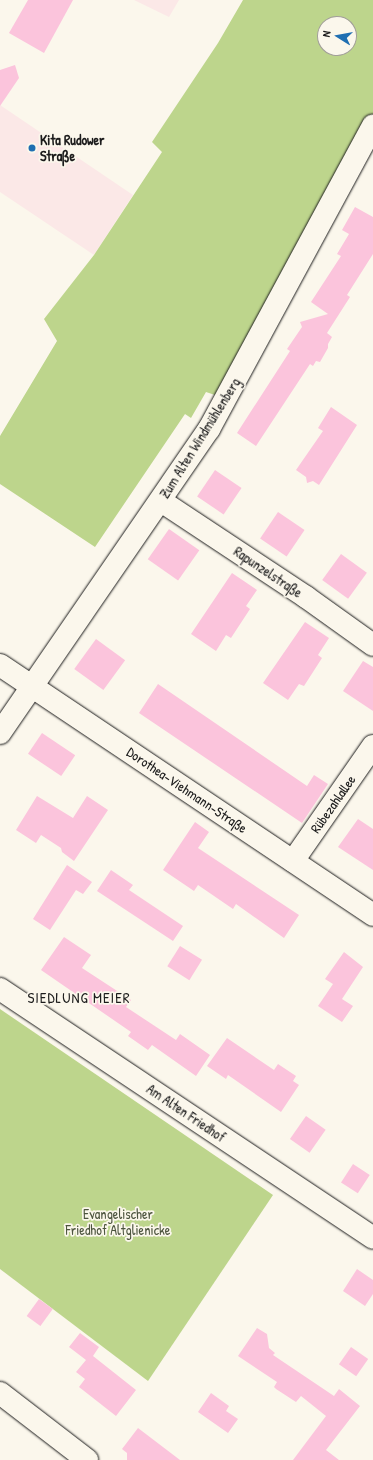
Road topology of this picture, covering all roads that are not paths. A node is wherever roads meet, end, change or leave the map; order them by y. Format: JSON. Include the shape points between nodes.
{"nodes":[{"id":1,"x":373,"y":126,"type":"edge"},
{"id":2,"x":162,"y":501,"type":"junction"},
{"id":3,"x":373,"y":645,"type":"edge"},
{"id":4,"x":0,"y":665,"type":"edge"},
{"id":5,"x":31,"y":687,"type":"junction"},
{"id":6,"x":0,"y":733,"type":"edge"},
{"id":7,"x":373,"y":746,"type":"edge"},
{"id":8,"x":293,"y":861,"type":"junction"},
{"id":9,"x":373,"y":915,"type":"edge"},
{"id":10,"x":0,"y":989,"type":"edge"},
{"id":11,"x":373,"y":1238,"type":"edge"},
{"id":12,"x":0,"y":1393,"type":"edge"},
{"id":13,"x":86,"y":1460,"type":"edge"}],
"edges":[{"from":1,"to":2,"type":"street","name":"Zum Alten Windmühlenberg","via":[[228,398]]},
{"from":2,"to":3,"type":"street","name":"Rapunzelstraße"},
{"from":2,"to":5,"type":"street","name":"Zum Alten Windmühlenberg"},
{"from":4,"to":5,"type":"street","name":"Dorothea-Viehmann-Straße"},
{"from":5,"to":6,"type":"street","name":"Zum Alten Windmühlenberg"},
{"from":5,"to":8,"type":"street","name":"Dorothea-Viehmann-Straße"},
{"from":7,"to":8,"type":"street","name":"Rübezahlallee"},
{"from":8,"to":9,"type":"street","name":"Dorothea-Viehmann-Straße"},
{"from":10,"to":11,"type":"street","name":"Am Alten Friedhof"},
{"from":12,"to":13,"type":"street"}]}
